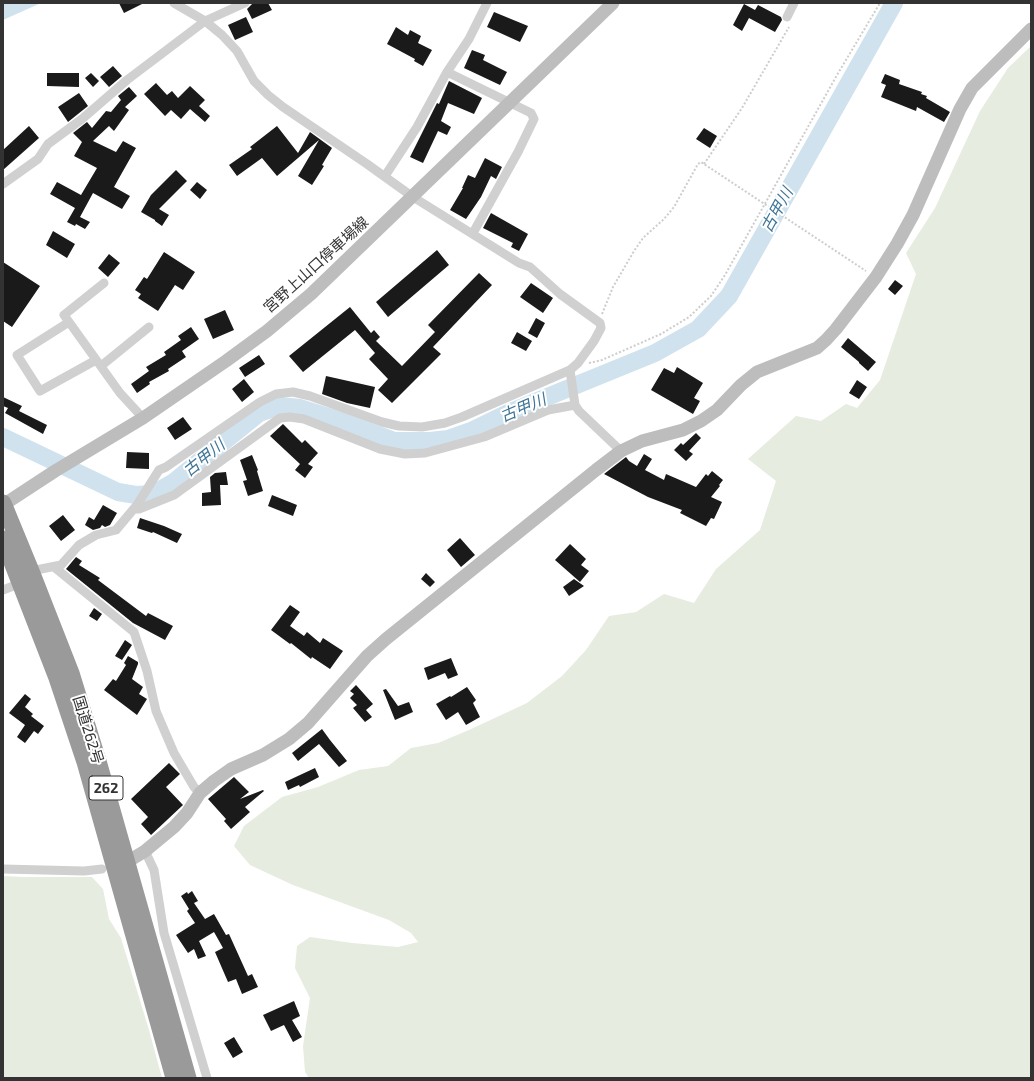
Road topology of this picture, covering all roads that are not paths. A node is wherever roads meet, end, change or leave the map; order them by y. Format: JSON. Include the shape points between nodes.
{"nodes":[{"id":1,"x":174,"y":3,"type":"edge"},
{"id":2,"x":244,"y":3,"type":"edge"},
{"id":3,"x":487,"y":3,"type":"edge"},
{"id":4,"x":613,"y":3,"type":"edge"},
{"id":5,"x":794,"y":3,"type":"edge"},
{"id":6,"x":787,"y":17,"type":"road end"},
{"id":7,"x":205,"y":21,"type":"junction"},
{"id":8,"x":1031,"y":29,"type":"edge"},
{"id":9,"x":446,"y":72,"type":"junction"},
{"id":10,"x":510,"y":103,"type":"junction"},
{"id":11,"x":385,"y":176,"type":"junction"},
{"id":12,"x":3,"y":184,"type":"edge"},
{"id":13,"x":413,"y":197,"type":"junction"},
{"id":14,"x":473,"y":233,"type":"junction"},
{"id":15,"x":104,"y":283,"type":"dead end"},
{"id":16,"x":69,"y":322,"type":"junction"},
{"id":17,"x":149,"y":327,"type":"dead end"},
{"id":18,"x":98,"y":363,"type":"junction"},
{"id":19,"x":571,"y":372,"type":"junction"},
{"id":20,"x":575,"y":400,"type":"junction"},
{"id":21,"x":143,"y":418,"type":"junction"},
{"id":22,"x":621,"y":451,"type":"junction"},
{"id":23,"x":3,"y":505,"type":"edge"},
{"id":24,"x":136,"y":507,"type":"junction"},
{"id":25,"x":3,"y":539,"type":"edge"},
{"id":26,"x":54,"y":567,"type":"junction"},
{"id":27,"x":26,"y":577,"type":"junction"},
{"id":28,"x":3,"y":590,"type":"edge"},
{"id":29,"x":200,"y":793,"type":"junction"},
{"id":30,"x":145,"y":851,"type":"junction"},
{"id":31,"x":132,"y":859,"type":"dead end"},
{"id":32,"x":3,"y":869,"type":"edge"},
{"id":33,"x":102,"y":869,"type":"dead end"},
{"id":34,"x":174,"y":1078,"type":"edge"},
{"id":35,"x":188,"y":1078,"type":"edge"},
{"id":36,"x":207,"y":1078,"type":"edge"}],
"edges":[{"from":1,"to":7,"type":"street"},
{"from":2,"to":7,"type":"street"},
{"from":3,"to":9,"type":"street","via":[[469,39]]},
{"from":4,"to":10,"type":"street","name":"宮野上山口停車場線"},
{"from":5,"to":6,"type":"street"},
{"from":7,"to":11,"type":"street","via":[[237,51],[254,81],[268,96]]},
{"from":7,"to":12,"type":"street","via":[[127,80],[48,144],[38,159]]},
{"from":8,"to":22,"type":"street","via":[[972,88],[897,244],[836,330],[817,348],[757,372],[717,410],[701,421],[683,430],[642,441]]},
{"from":9,"to":10,"type":"street"},
{"from":9,"to":11,"type":"street","via":[[417,127]]},
{"from":10,"to":13,"type":"street","name":"宮野上山口停車場線"},
{"from":10,"to":14,"type":"street","via":[[531,113],[534,119]]},
{"from":11,"to":13,"type":"street"},
{"from":13,"to":14,"type":"street"},
{"from":13,"to":21,"type":"street","name":"宮野上山口停車場線","via":[[311,294],[267,331]]},
{"from":14,"to":19,"type":"street","via":[[519,263],[530,267],[560,294],[600,323],[601,328],[594,341]]},
{"from":15,"to":16,"type":"street","via":[[64,315]]},
{"from":16,"to":18,"type":"street"},
{"from":16,"to":18,"type":"street","via":[[17,355],[40,391]]},
{"from":17,"to":18,"type":"street"},
{"from":18,"to":21,"type":"street"},
{"from":19,"to":20,"type":"street"},
{"from":19,"to":24,"type":"street","via":[[445,423],[422,427],[382,422],[293,392],[276,394],[260,402],[159,470]]},
{"from":20,"to":22,"type":"street","via":[[579,411]]},
{"from":20,"to":24,"type":"street","via":[[484,437],[425,453],[405,454],[380,449],[304,419],[280,418],[174,495],[140,509]]},
{"from":21,"to":23,"type":"street","name":"宮野上山口停車場線"},
{"from":22,"to":29,"type":"street","via":[[386,639],[367,656],[308,723],[289,739],[263,755],[231,769]]},
{"from":23,"to":27,"type":"highway","name":"国道262号","number":"262"},
{"from":24,"to":26,"type":"street","via":[[116,530],[96,535],[79,545],[61,565]]},
{"from":25,"to":27,"type":"highway","name":"国道262号","number":"262"},
{"from":26,"to":27,"type":"street"},
{"from":26,"to":29,"type":"street","via":[[134,632],[147,671],[156,711],[174,753]]},
{"from":27,"to":28,"type":"street"},
{"from":27,"to":34,"type":"highway","name":"国道262号","number":"262","via":[[85,762]]},
{"from":27,"to":35,"type":"highway","name":"国道262号","number":"262","via":[[71,673]]},
{"from":29,"to":30,"type":"street","via":[[174,827]]},
{"from":30,"to":31,"type":"street"},
{"from":30,"to":36,"type":"street","via":[[154,870],[164,933]]},
{"from":32,"to":33,"type":"street"}]}
